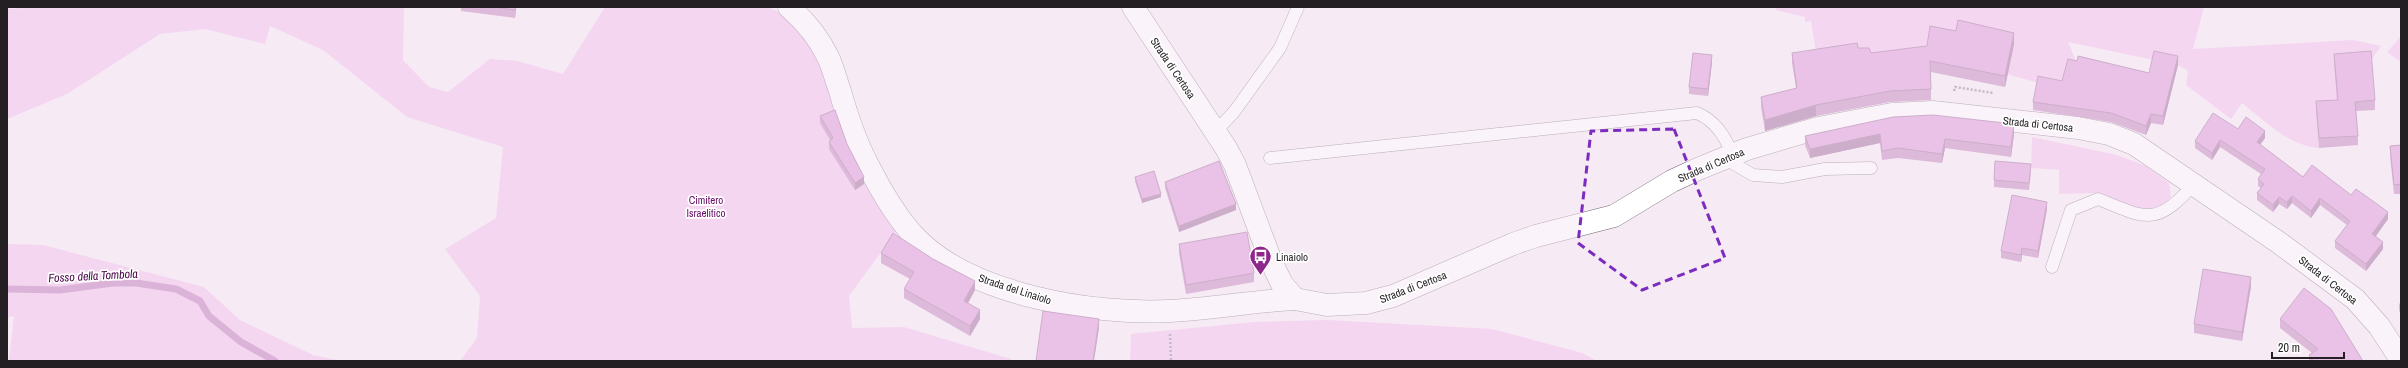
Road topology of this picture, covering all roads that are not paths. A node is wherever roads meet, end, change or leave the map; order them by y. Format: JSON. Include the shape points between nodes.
{"nodes":[{"id":1,"x":790,"y":7,"type":"edge"},
{"id":2,"x":1133,"y":7,"type":"edge"},
{"id":3,"x":1298,"y":7,"type":"edge"},
{"id":4,"x":1216,"y":131,"type":"junction"},
{"id":5,"x":1728,"y":157,"type":"junction"},
{"id":6,"x":1270,"y":158,"type":"dead end"},
{"id":7,"x":1871,"y":168,"type":"dead end"},
{"id":8,"x":2195,"y":183,"type":"junction"},
{"id":9,"x":2052,"y":267,"type":"dead end"},
{"id":10,"x":1295,"y":299,"type":"junction"},
{"id":11,"x":2401,"y":360,"type":"edge"}],
"edges":[{"from":1,"to":10,"type":"street","name":"Strada del Linaiolo","via":[[817,38],[829,58],[855,137],[895,211],[917,239],[949,263],[991,283],[1024,294],[1077,307],[1112,312],[1170,311]]},
{"from":2,"to":4,"type":"street","name":"Strada di Certosa"},
{"from":3,"to":4,"type":"lane","via":[[1280,48],[1234,112]]},
{"from":4,"to":10,"type":"street","name":"Strada di Certosa","via":[[1235,165],[1276,273]]},
{"from":5,"to":6,"type":"lane","via":[[1728,143],[1713,123],[1697,113]]},
{"from":5,"to":7,"type":"lane","via":[[1753,175],[1782,177],[1825,170]]},
{"from":5,"to":8,"type":"street","name":"Strada di Certosa","via":[[1818,128],[1892,114],[1933,112],[2078,128],[2109,134],[2134,144]]},
{"from":5,"to":10,"type":"street","name":"Strada di Certosa","via":[[1672,181],[1614,216],[1513,244],[1393,296],[1366,303],[1327,305]]},
{"from":8,"to":9,"type":"lane","via":[[2177,203],[2161,213],[2141,216],[2098,199],[2071,210]]},
{"from":8,"to":11,"type":"street","name":"Strada di Certosa","via":[[2355,299],[2379,326]]}]}
